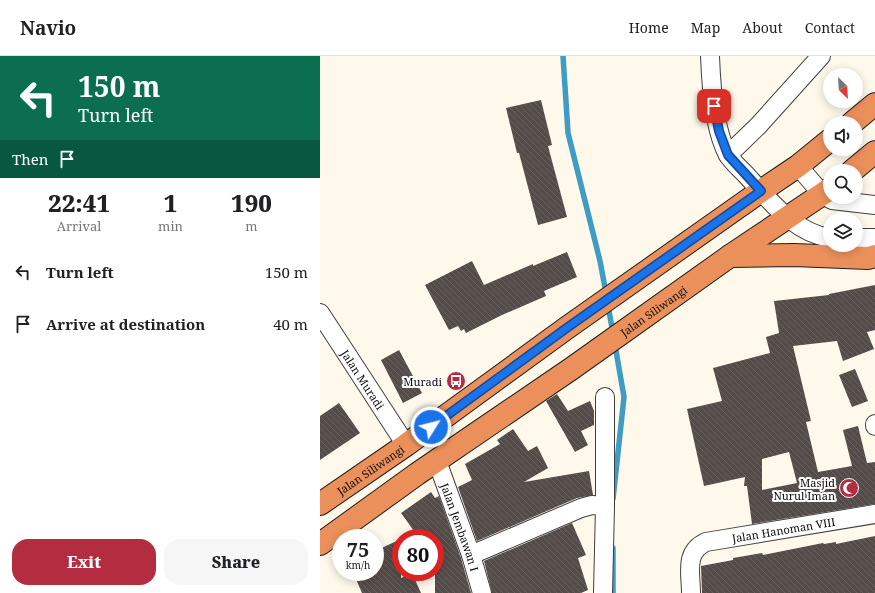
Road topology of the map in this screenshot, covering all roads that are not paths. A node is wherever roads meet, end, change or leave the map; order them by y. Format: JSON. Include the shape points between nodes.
{"nodes":[{"id":1,"x":710,"y":56,"type":"edge"},
{"id":2,"x":821,"y":56,"type":"edge"},
{"id":3,"x":875,"y":104,"type":"edge"},
{"id":4,"x":860,"y":116,"type":"edge"},
{"id":5,"x":823,"y":146,"type":"edge"},
{"id":6,"x":875,"y":152,"type":"edge"},
{"id":7,"x":728,"y":155,"type":"junction"},
{"id":8,"x":860,"y":164,"type":"edge"},
{"id":9,"x":798,"y":166,"type":"junction"},
{"id":10,"x":823,"y":188,"type":"edge"},
{"id":11,"x":761,"y":191,"type":"junction"},
{"id":12,"x":823,"y":194,"type":"edge"},
{"id":13,"x":863,"y":204,"type":"edge"},
{"id":14,"x":875,"y":205,"type":"edge"},
{"id":15,"x":787,"y":217,"type":"junction"},
{"id":16,"x":823,"y":237,"type":"edge"},
{"id":17,"x":863,"y":238,"type":"edge"},
{"id":18,"x":875,"y":238,"type":"edge"},
{"id":19,"x":730,"y":256,"type":"junction"},
{"id":20,"x":875,"y":256,"type":"edge"},
{"id":21,"x":320,"y":313,"type":"edge"},
{"id":22,"x":605,"y":397,"type":"dead end"},
{"id":23,"x":406,"y":445,"type":"junction"},
{"id":24,"x":437,"y":461,"type":"junction"},
{"id":25,"x":320,"y":504,"type":"edge"},
{"id":26,"x":605,"y":506,"type":"junction"},
{"id":27,"x":875,"y":514,"type":"edge"},
{"id":28,"x":320,"y":544,"type":"edge"},
{"id":29,"x":471,"y":555,"type":"junction"},
{"id":30,"x":482,"y":593,"type":"edge"},
{"id":31,"x":603,"y":593,"type":"edge"},
{"id":32,"x":691,"y":593,"type":"edge"}],
"edges":[{"from":1,"to":7,"type":"street","via":[[714,106],[719,131]]},
{"from":2,"to":7,"type":"street","via":[[758,126]]},
{"from":3,"to":4,"type":"highway"},
{"from":5,"to":9,"type":"highway","name":"Jalan Siliwangi"},
{"from":6,"to":8,"type":"highway"},
{"from":7,"to":11,"type":"street"},
{"from":9,"to":10,"type":"street"},
{"from":9,"to":11,"type":"highway","name":"Jalan Siliwangi"},
{"from":11,"to":15,"type":"street"},
{"from":11,"to":23,"type":"highway","name":"Jalan Siliwangi"},
{"from":12,"to":15,"type":"highway","name":"Jalan Siliwangi"},
{"from":13,"to":14,"type":"street"},
{"from":15,"to":16,"type":"street","via":[[806,231]]},
{"from":15,"to":19,"type":"highway","name":"Jalan Siliwangi"},
{"from":17,"to":18,"type":"street"},
{"from":19,"to":20,"type":"highway"},
{"from":19,"to":24,"type":"highway","name":"Jalan Siliwangi"},
{"from":21,"to":23,"type":"street","name":"Jalan Muradi"},
{"from":22,"to":26,"type":"street"},
{"from":23,"to":25,"type":"highway","name":"Jalan Siliwangi"},
{"from":24,"to":28,"type":"highway","name":"Jalan Siliwangi"},
{"from":24,"to":29,"type":"street","name":"Jalan Jembawan I"},
{"from":26,"to":29,"type":"street","via":[[592,505],[581,508]]},
{"from":26,"to":31,"type":"street"},
{"from":27,"to":32,"type":"street","name":"Jalan Hanoman VIII","via":[[699,545],[690,559]]},
{"from":29,"to":30,"type":"street","name":"Jalan Jembawan I"}]}
